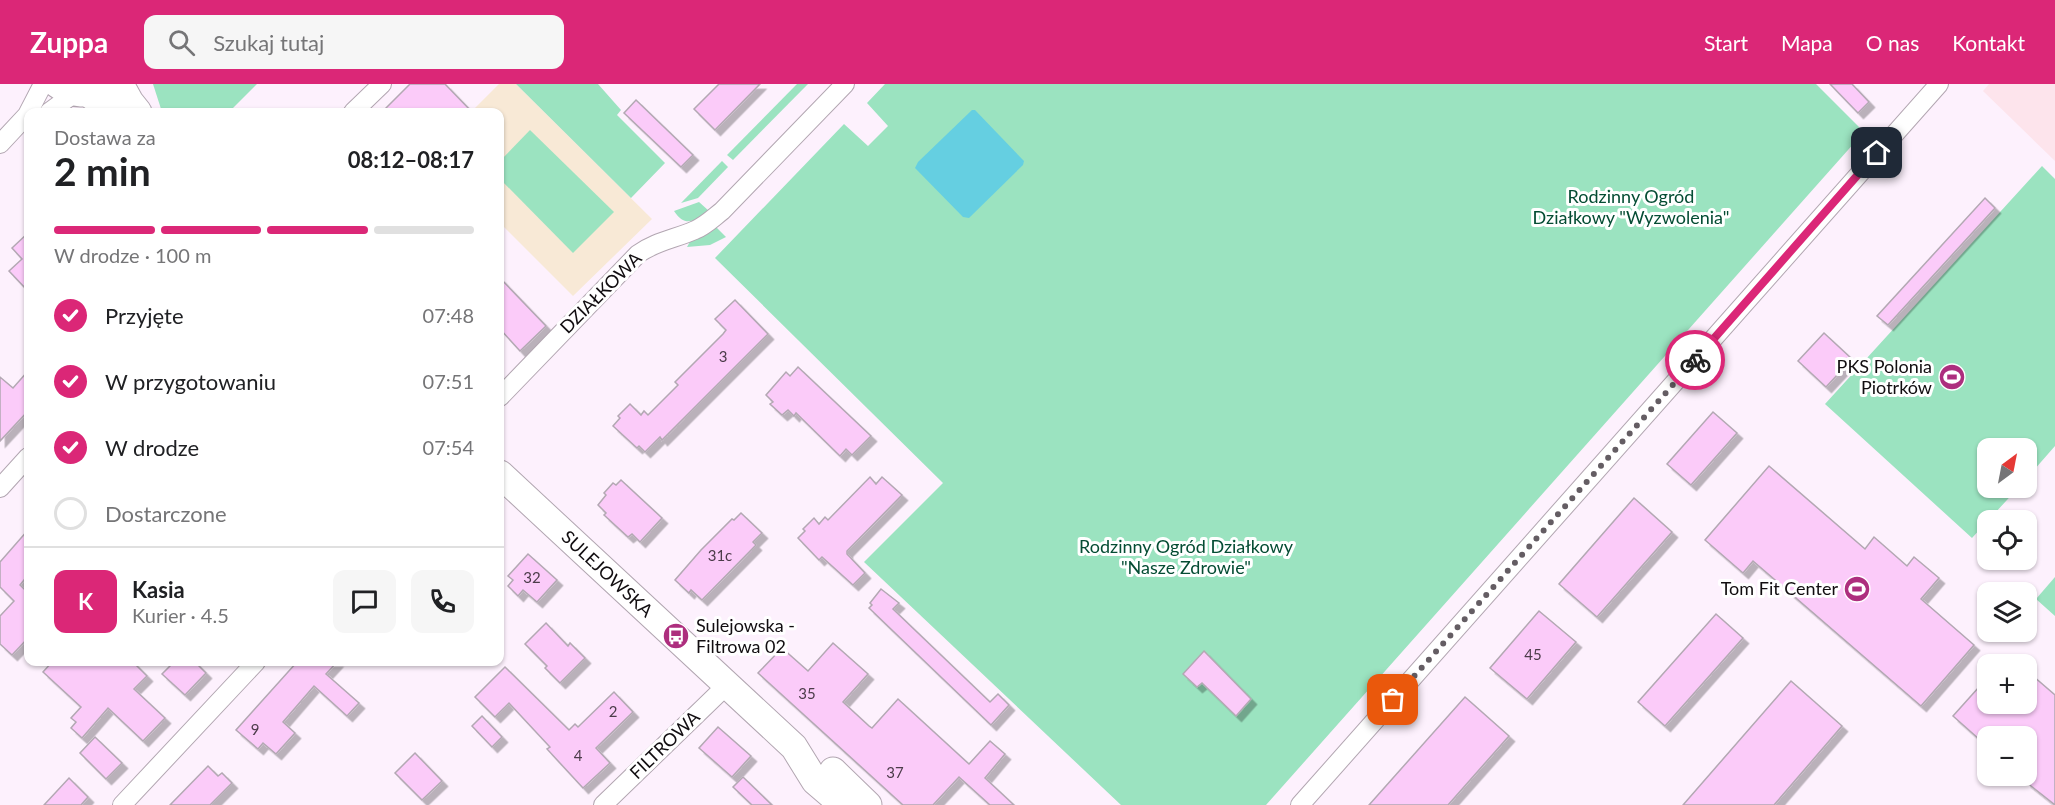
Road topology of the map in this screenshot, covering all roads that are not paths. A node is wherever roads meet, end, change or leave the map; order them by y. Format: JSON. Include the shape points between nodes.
{"nodes":[{"id":1,"x":43,"y":84,"type":"edge"},
{"id":2,"x":120,"y":84,"type":"edge"},
{"id":3,"x":382,"y":84,"type":"edge"},
{"id":4,"x":845,"y":84,"type":"edge"},
{"id":5,"x":1939,"y":84,"type":"edge"},
{"id":6,"x":81,"y":89,"type":"edge"},
{"id":7,"x":31,"y":108,"type":"edge"},
{"id":8,"x":55,"y":108,"type":"edge"},
{"id":9,"x":107,"y":108,"type":"edge"},
{"id":10,"x":135,"y":108,"type":"edge"},
{"id":11,"x":357,"y":108,"type":"edge"},
{"id":12,"x":24,"y":118,"type":"edge"},
{"id":13,"x":24,"y":134,"type":"edge"},
{"id":14,"x":0,"y":144,"type":"edge"},
{"id":15,"x":0,"y":150,"type":"edge"},
{"id":16,"x":504,"y":394,"type":"edge"},
{"id":17,"x":24,"y":461,"type":"edge"},
{"id":18,"x":504,"y":478,"type":"edge"},
{"id":19,"x":0,"y":488,"type":"edge"},
{"id":20,"x":252,"y":666,"type":"edge"},
{"id":21,"x":726,"y":685,"type":"junction"},
{"id":22,"x":794,"y":747,"type":"junction"},
{"id":23,"x":122,"y":805,"type":"edge"},
{"id":24,"x":603,"y":805,"type":"edge"},
{"id":25,"x":843,"y":805,"type":"edge"},
{"id":26,"x":868,"y":805,"type":"edge"},
{"id":27,"x":1300,"y":805,"type":"edge"}],
"edges":[{"from":1,"to":7,"type":"street"},
{"from":2,"to":10,"type":"main road"},
{"from":3,"to":11,"type":"street"},
{"from":4,"to":16,"type":"street","name":"DZIAŁKOWA","via":[[722,211],[695,230],[657,242],[638,254]]},
{"from":5,"to":27,"type":"street"},
{"from":6,"to":8,"type":"street"},
{"from":6,"to":9,"type":"main road"},
{"from":12,"to":14,"type":"street"},
{"from":13,"to":15,"type":"street"},
{"from":17,"to":19,"type":"street"},
{"from":18,"to":21,"type":"main road","name":"SULEJOWSKA"},
{"from":20,"to":23,"type":"street"},
{"from":21,"to":22,"type":"main road","name":"SULEJOWSKA"},
{"from":21,"to":24,"type":"street","name":"FILTROWA"},
{"from":22,"to":25,"type":"main road","name":"SULEJOWSKA","via":[[816,781]]},
{"from":22,"to":26,"type":"main road","name":"SULEJOWSKA","via":[[827,765]]}]}
